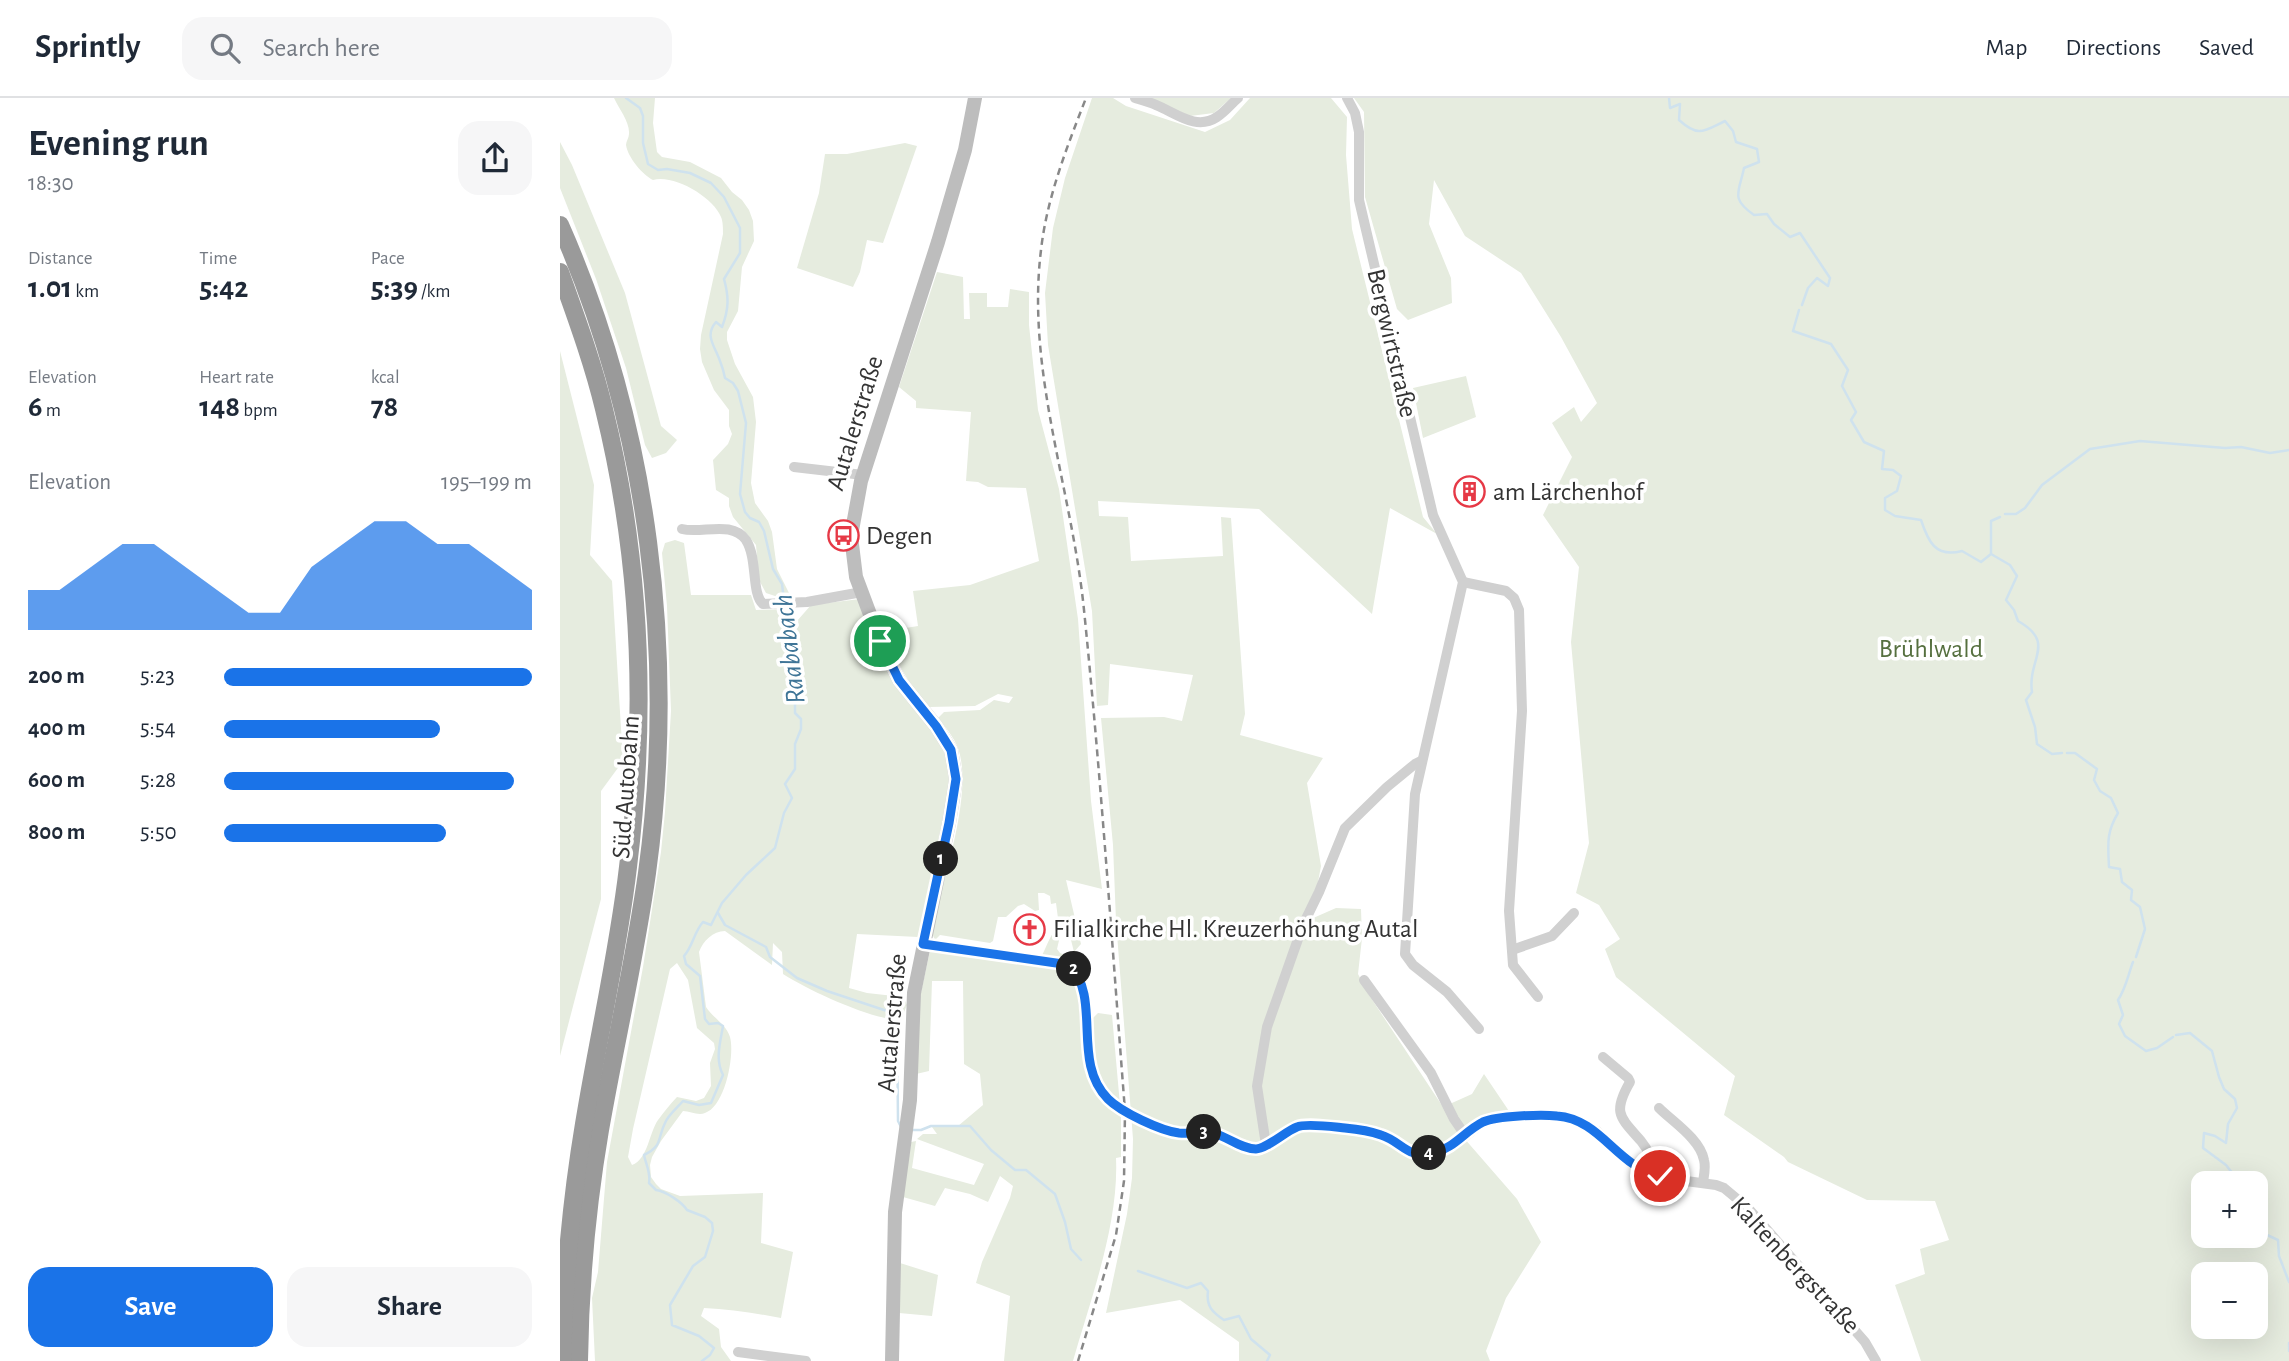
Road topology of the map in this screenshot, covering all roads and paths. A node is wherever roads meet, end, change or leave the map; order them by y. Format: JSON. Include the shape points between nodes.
{"nodes":[{"id":1,"x":975,"y":98,"type":"edge"},
{"id":2,"x":1135,"y":98,"type":"edge"},
{"id":3,"x":1238,"y":98,"type":"edge"},
{"id":4,"x":1347,"y":98,"type":"edge"},
{"id":5,"x":560,"y":225,"type":"edge"},
{"id":6,"x":560,"y":272,"type":"edge"},
{"id":7,"x":794,"y":467,"type":"dead end"},
{"id":8,"x":863,"y":475,"type":"junction"},
{"id":9,"x":682,"y":529,"type":"dead end"},
{"id":10,"x":1463,"y":582,"type":"junction"},
{"id":11,"x":862,"y":592,"type":"junction"},
{"id":12,"x":1421,"y":761,"type":"junction"},
{"id":13,"x":1574,"y":913,"type":"dead end"},
{"id":14,"x":923,"y":944,"type":"junction"},
{"id":15,"x":1512,"y":950,"type":"junction"},
{"id":16,"x":1364,"y":980,"type":"dead end"},
{"id":17,"x":1538,"y":996,"type":"dead end"},
{"id":18,"x":1479,"y":1029,"type":"dead end"},
{"id":19,"x":1603,"y":1057,"type":"dead end"},
{"id":20,"x":1659,"y":1108,"type":"dead end"},
{"id":21,"x":1465,"y":1135,"type":"junction"},
{"id":22,"x":1266,"y":1144,"type":"junction"},
{"id":23,"x":1660,"y":1176,"type":"junction"},
{"id":24,"x":1703,"y":1182,"type":"junction"},
{"id":25,"x":738,"y":1352,"type":"dead end"},
{"id":26,"x":562,"y":1361,"type":"edge"},
{"id":27,"x":579,"y":1361,"type":"edge"},
{"id":28,"x":806,"y":1361,"type":"edge"},
{"id":29,"x":892,"y":1361,"type":"edge"},
{"id":30,"x":1876,"y":1361,"type":"edge"}],
"edges":[{"from":1,"to":8,"type":"main road","name":"Autalerstraße","via":[[966,148]]},
{"from":2,"to":3,"type":"street","via":[[1197,122],[1217,117]]},
{"from":4,"to":10,"type":"street","name":"Bergwirtstraße","via":[[1359,132],[1359,200],[1429,501]]},
{"from":5,"to":27,"type":"highway","name":"Süd Autobahn","via":[[598,325],[636,470],[650,555],[659,731],[647,870],[600,1131],[583,1261]]},
{"from":6,"to":26,"type":"highway","name":"Süd Autobahn","via":[[604,409],[627,531],[640,730],[626,880],[566,1259]]},
{"from":7,"to":8,"type":"street"},
{"from":8,"to":11,"type":"main road","name":"Autalerstraße","via":[[851,536]]},
{"from":9,"to":11,"type":"street","via":[[728,529],[740,534],[754,561],[758,600],[763,604]]},
{"from":10,"to":12,"type":"street"},
{"from":10,"to":15,"type":"street","via":[[1506,591],[1519,610],[1522,711],[1508,911]]},
{"from":11,"to":14,"type":"main road","name":"Autalerstraße","via":[[899,680],[951,750],[956,779]]},
{"from":12,"to":18,"type":"street","via":[[1405,954]]},
{"from":12,"to":22,"type":"street","via":[[1345,828],[1303,925],[1267,1027],[1256,1086]]},
{"from":13,"to":15,"type":"street","via":[[1552,936]]},
{"from":14,"to":22,"type":"street","via":[[1070,965],[1083,988],[1090,1068],[1095,1084],[1110,1101],[1176,1132],[1210,1132],[1259,1150]]},
{"from":14,"to":29,"type":"main road","name":"Autalerstraße","via":[[914,993],[908,1122],[895,1212]]},
{"from":15,"to":17,"type":"street","via":[[1513,965]]},
{"from":16,"to":21,"type":"street","via":[[1431,1073]]},
{"from":19,"to":23,"type":"street","via":[[1630,1082],[1621,1096],[1620,1117],[1642,1142]]},
{"from":20,"to":24,"type":"street","name":"Kaltenbergstraße","via":[[1703,1154]]},
{"from":21,"to":22,"type":"street","name":"Kaltenbergstraße","via":[[1434,1153],[1413,1154],[1383,1135],[1345,1128],[1299,1126]]},
{"from":21,"to":23,"type":"street","name":"Kaltenbergstraße","via":[[1485,1121],[1565,1116],[1597,1131],[1633,1166]]},
{"from":23,"to":24,"type":"street","name":"Kaltenbergstraße"},
{"from":24,"to":30,"type":"street","name":"Kaltenbergstraße","via":[[1724,1188],[1748,1208],[1865,1342]]},
{"from":25,"to":28,"type":"street"}]}
